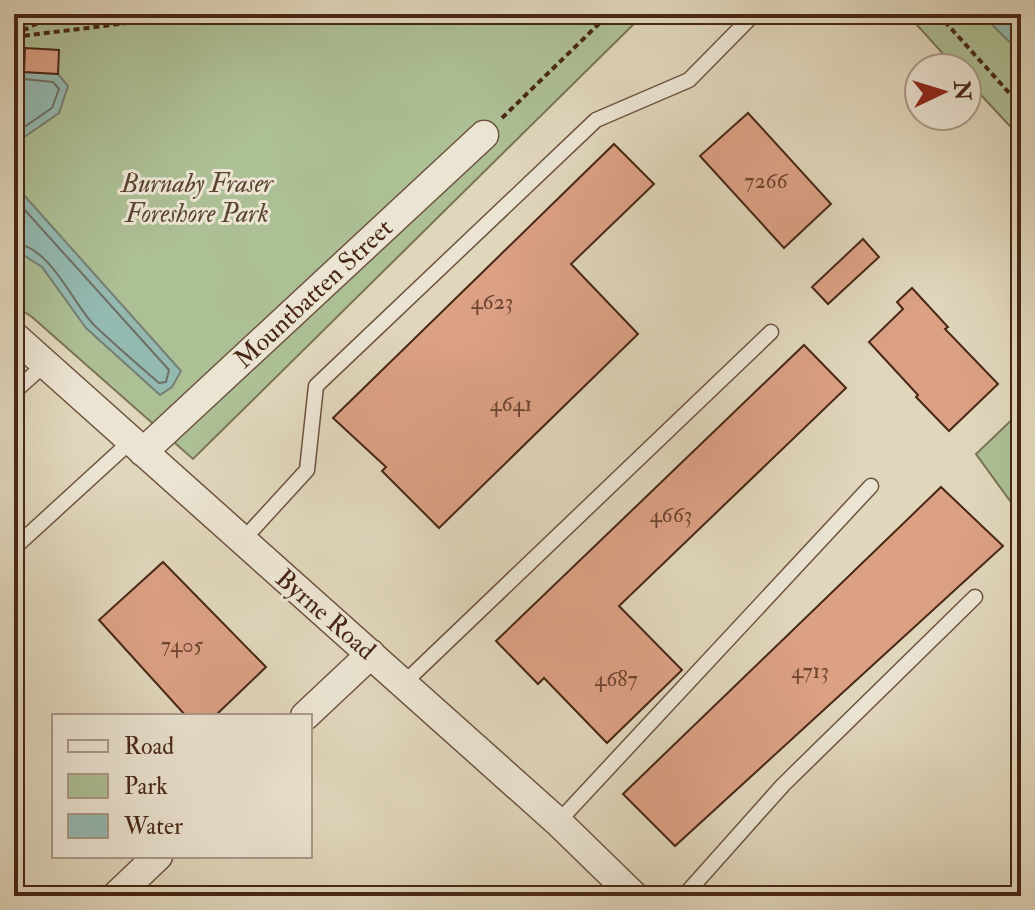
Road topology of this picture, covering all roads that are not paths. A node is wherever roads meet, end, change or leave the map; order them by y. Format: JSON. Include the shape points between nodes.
{"nodes":[{"id":1,"x":754,"y":14,"type":"edge"},
{"id":2,"x":484,"y":135,"type":"road end"},
{"id":3,"x":771,"y":332,"type":"dead end"},
{"id":4,"x":14,"y":336,"type":"edge"},
{"id":5,"x":44,"y":365,"type":"junction"},
{"id":6,"x":14,"y":392,"type":"edge"},
{"id":7,"x":137,"y":446,"type":"junction"},
{"id":8,"x":871,"y":486,"type":"dead end"},
{"id":9,"x":242,"y":541,"type":"junction"},
{"id":10,"x":14,"y":548,"type":"edge"},
{"id":11,"x":975,"y":597,"type":"dead end"},
{"id":12,"x":371,"y":654,"type":"junction"},
{"id":13,"x":404,"y":683,"type":"junction"},
{"id":14,"x":307,"y":714,"type":"edge"},
{"id":15,"x":558,"y":822,"type":"junction"},
{"id":16,"x":156,"y":858,"type":"edge"},
{"id":17,"x":116,"y":896,"type":"edge"},
{"id":18,"x":634,"y":896,"type":"edge"},
{"id":19,"x":684,"y":896,"type":"edge"}],
"edges":[{"from":1,"to":9,"type":"lane","via":[[689,80],[596,120],[316,386],[307,470]]},
{"from":2,"to":7,"type":"street","name":"Mountbatten Street"},
{"from":3,"to":13,"type":"lane"},
{"from":4,"to":5,"type":"street","name":"Byrne Road"},
{"from":5,"to":6,"type":"lane"},
{"from":5,"to":7,"type":"street","name":"Byrne Road"},
{"from":7,"to":9,"type":"street","name":"Byrne Road"},
{"from":7,"to":10,"type":"lane"},
{"from":8,"to":15,"type":"lane"},
{"from":9,"to":12,"type":"street","name":"Byrne Road"},
{"from":11,"to":19,"type":"lane","via":[[783,785]]},
{"from":12,"to":13,"type":"street","name":"Byrne Road"},
{"from":12,"to":14,"type":"street"},
{"from":13,"to":15,"type":"street","name":"Byrne Road"},
{"from":15,"to":18,"type":"street","name":"Byrne Road"},
{"from":16,"to":17,"type":"street"}]}
